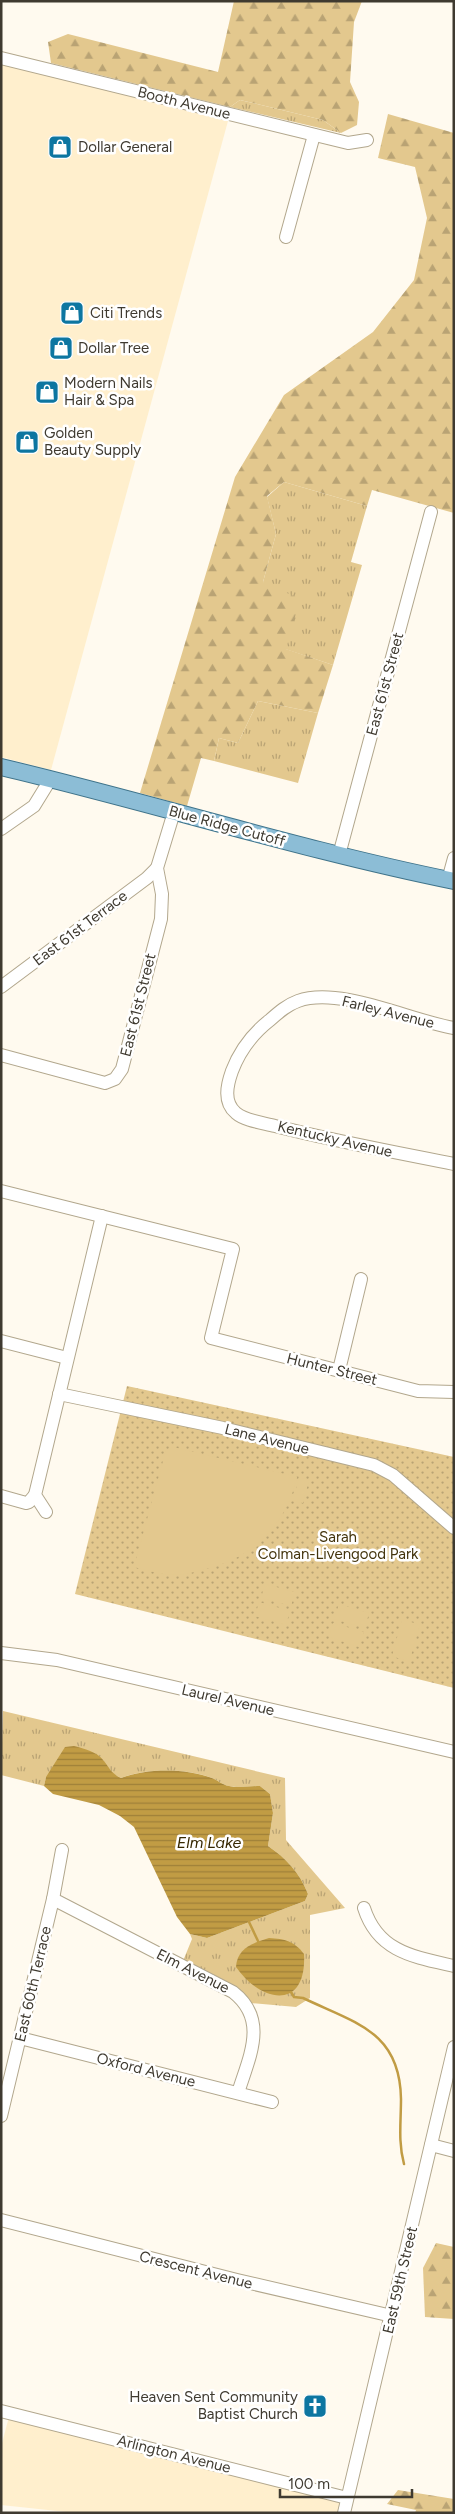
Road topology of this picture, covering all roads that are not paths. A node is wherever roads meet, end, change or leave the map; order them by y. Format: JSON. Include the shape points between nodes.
{"nodes":[{"id":1,"x":1,"y":58,"type":"edge"},
{"id":2,"x":314,"y":135,"type":"junction"},
{"id":3,"x":367,"y":140,"type":"dead end"},
{"id":4,"x":286,"y":237,"type":"dead end"},
{"id":5,"x":430,"y":512,"type":"dead end"},
{"id":6,"x":1,"y":767,"type":"edge"},
{"id":7,"x":50,"y":780,"type":"junction"},
{"id":8,"x":174,"y":812,"type":"junction"},
{"id":9,"x":1,"y":830,"type":"edge"},
{"id":10,"x":340,"y":855,"type":"junction"},
{"id":11,"x":454,"y":858,"type":"edge"},
{"id":12,"x":157,"y":868,"type":"junction"},
{"id":13,"x":451,"y":880,"type":"edge"},
{"id":14,"x":1,"y":987,"type":"edge"},
{"id":15,"x":454,"y":1028,"type":"edge"},
{"id":16,"x":1,"y":1055,"type":"edge"},
{"id":17,"x":228,"y":1098,"type":"joint"},
{"id":18,"x":454,"y":1164,"type":"edge"},
{"id":19,"x":1,"y":1191,"type":"edge"},
{"id":20,"x":102,"y":1216,"type":"junction"},
{"id":21,"x":361,"y":1279,"type":"dead end"},
{"id":22,"x":1,"y":1341,"type":"edge"},
{"id":23,"x":67,"y":1358,"type":"junction"},
{"id":24,"x":339,"y":1370,"type":"junction"},
{"id":25,"x":454,"y":1392,"type":"edge"},
{"id":26,"x":59,"y":1394,"type":"junction"},
{"id":27,"x":35,"y":1495,"type":"junction"},
{"id":28,"x":1,"y":1496,"type":"edge"},
{"id":29,"x":46,"y":1512,"type":"dead end"},
{"id":30,"x":454,"y":1528,"type":"edge"},
{"id":31,"x":1,"y":1652,"type":"edge"},
{"id":32,"x":454,"y":1752,"type":"edge"},
{"id":33,"x":62,"y":1850,"type":"dead end"},
{"id":34,"x":53,"y":1899,"type":"junction"},
{"id":35,"x":364,"y":1908,"type":"dead end"},
{"id":36,"x":454,"y":1966,"type":"edge"},
{"id":37,"x":20,"y":2038,"type":"junction"},
{"id":38,"x":454,"y":2047,"type":"edge"},
{"id":39,"x":238,"y":2094,"type":"junction"},
{"id":40,"x":272,"y":2102,"type":"dead end"},
{"id":41,"x":1,"y":2116,"type":"edge"},
{"id":42,"x":431,"y":2145,"type":"junction"},
{"id":43,"x":454,"y":2151,"type":"edge"},
{"id":44,"x":1,"y":2220,"type":"edge"},
{"id":45,"x":392,"y":2316,"type":"junction"},
{"id":46,"x":1,"y":2411,"type":"edge"},
{"id":47,"x":347,"y":2498,"type":"junction"},
{"id":48,"x":344,"y":2513,"type":"edge"}],
"edges":[{"from":1,"to":2,"type":"street","name":"Booth Avenue"},
{"from":2,"to":3,"type":"street","name":"Booth Avenue","via":[[348,143]]},
{"from":2,"to":4,"type":"street"},
{"from":5,"to":10,"type":"street","name":"East 61st Street"},
{"from":6,"to":7,"type":"main road","name":"Blue Ridge Cutoff"},
{"from":7,"to":8,"type":"main road","name":"Blue Ridge Cutoff"},
{"from":7,"to":9,"type":"street","via":[[34,806]]},
{"from":8,"to":10,"type":"main road","name":"Blue Ridge Cutoff"},
{"from":8,"to":12,"type":"street","name":"East 61st Street"},
{"from":10,"to":13,"type":"main road","name":"Blue Ridge Cutoff"},
{"from":11,"to":13,"type":"street"},
{"from":12,"to":14,"type":"street","name":"East 61st Terrace"},
{"from":12,"to":16,"type":"street","name":"East 61st Street","via":[[162,894],[160,919],[122,1070],[115,1080],[105,1083]]},
{"from":15,"to":17,"type":"street","name":"Farley Avenue","via":[[352,1001],[315,997],[300,1001],[284,1007],[256,1031],[238,1056],[229,1080]]},
{"from":17,"to":18,"type":"street","name":"Kentucky Avenue","via":[[241,1117],[335,1141]]},
{"from":19,"to":20,"type":"street"},
{"from":20,"to":23,"type":"street"},
{"from":20,"to":24,"type":"street","name":"Hunter Street","via":[[233,1249],[211,1338]]},
{"from":21,"to":24,"type":"street"},
{"from":22,"to":23,"type":"street"},
{"from":23,"to":26,"type":"street"},
{"from":24,"to":25,"type":"street","name":"Hunter Street","via":[[418,1391]]},
{"from":26,"to":27,"type":"street"},
{"from":26,"to":30,"type":"street","name":"Lane Avenue","via":[[223,1428],[374,1465],[393,1475]]},
{"from":27,"to":28,"type":"street","via":[[26,1503]]},
{"from":27,"to":29,"type":"street"},
{"from":31,"to":32,"type":"street","name":"Laurel Avenue","via":[[57,1660]]},
{"from":33,"to":34,"type":"street","name":"East 60th Terrace"},
{"from":34,"to":37,"type":"street","name":"East 60th Terrace"},
{"from":34,"to":39,"type":"street","name":"Elm Avenue","via":[[242,1999],[251,2012],[255,2031]]},
{"from":35,"to":36,"type":"street","via":[[376,1934],[396,1950],[414,1958]]},
{"from":37,"to":39,"type":"street","name":"Oxford Avenue"},
{"from":37,"to":41,"type":"street","name":"East 60th Terrace"},
{"from":38,"to":42,"type":"street","name":"East 59th Street"},
{"from":39,"to":40,"type":"street","name":"Oxford Avenue"},
{"from":42,"to":43,"type":"street"},
{"from":42,"to":45,"type":"street","name":"East 59th Street"},
{"from":44,"to":45,"type":"street","name":"Crescent Avenue"},
{"from":45,"to":47,"type":"street","name":"East 59th Street"},
{"from":46,"to":47,"type":"street","name":"Arlington Avenue"},
{"from":47,"to":48,"type":"street","name":"East 59th Street"}]}
